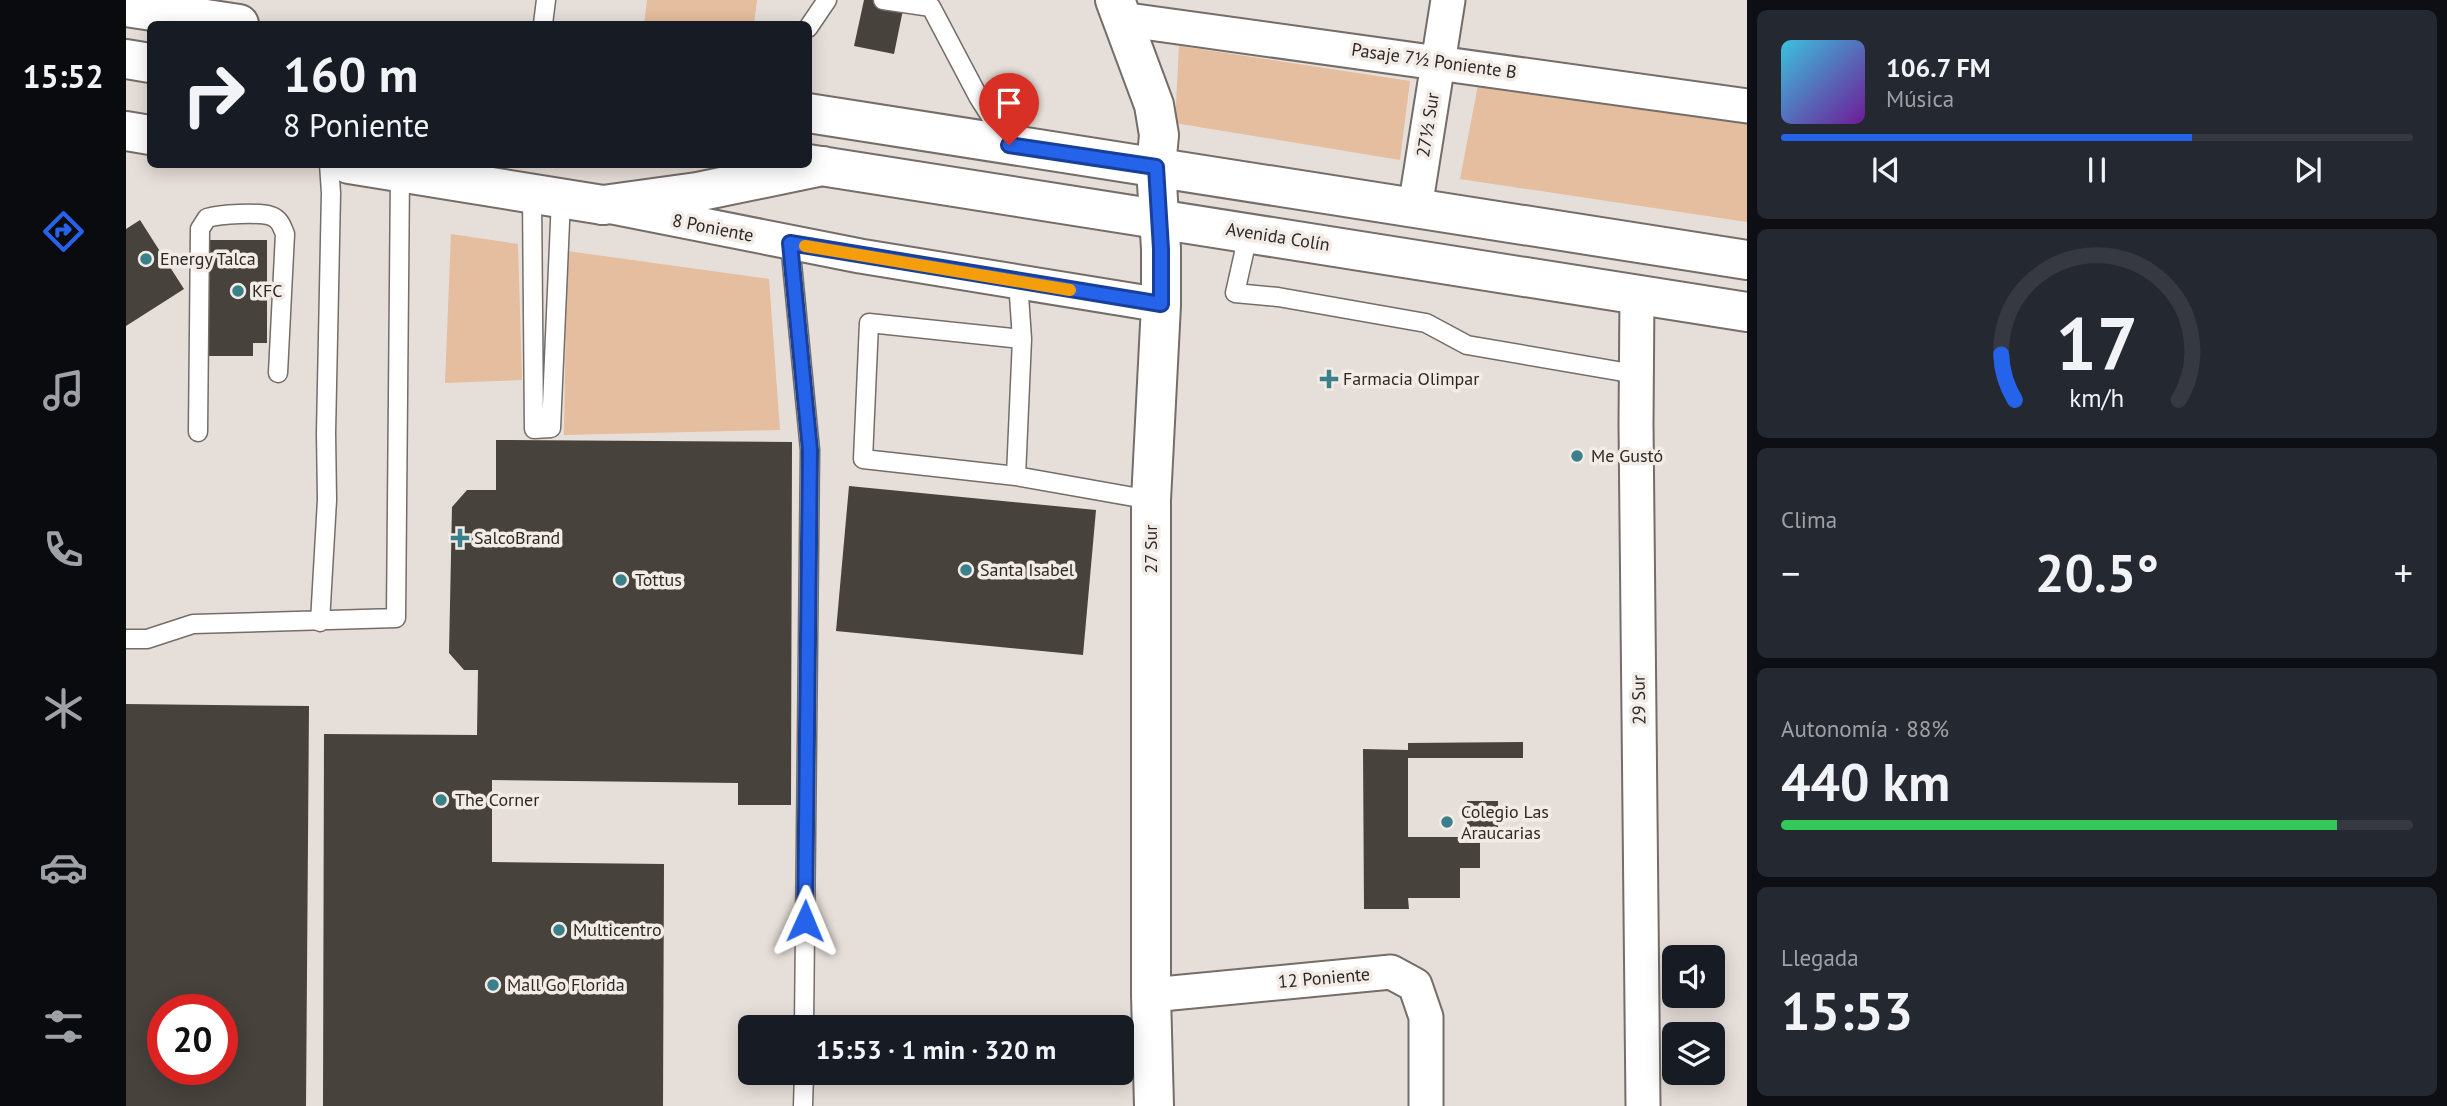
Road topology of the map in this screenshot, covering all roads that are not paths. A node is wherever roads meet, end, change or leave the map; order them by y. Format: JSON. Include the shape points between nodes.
{"nodes":[{"id":1,"x":547,"y":0,"type":"edge"},
{"id":2,"x":827,"y":0,"type":"edge"},
{"id":3,"x":883,"y":0,"type":"edge"},
{"id":4,"x":1448,"y":0,"type":"edge"},
{"id":5,"x":931,"y":4,"type":"edge"},
{"id":6,"x":126,"y":7,"type":"edge"},
{"id":7,"x":1118,"y":9,"type":"edge"},
{"id":8,"x":219,"y":21,"type":"edge"},
{"id":9,"x":544,"y":21,"type":"edge"},
{"id":10,"x":812,"y":22,"type":"edge"},
{"id":11,"x":126,"y":59,"type":"edge"},
{"id":12,"x":1439,"y":61,"type":"junction"},
{"id":13,"x":147,"y":62,"type":"edge"},
{"id":14,"x":1747,"y":106,"type":"edge"},
{"id":15,"x":812,"y":114,"type":"edge"},
{"id":16,"x":126,"y":131,"type":"edge"},
{"id":17,"x":147,"y":134,"type":"edge"},
{"id":18,"x":1009,"y":145,"type":"junction"},
{"id":19,"x":816,"y":165,"type":"edge"},
{"id":20,"x":1156,"y":167,"type":"junction"},
{"id":21,"x":329,"y":168,"type":"edge"},
{"id":22,"x":369,"y":168,"type":"edge"},
{"id":23,"x":803,"y":168,"type":"edge"},
{"id":24,"x":400,"y":174,"type":"junction"},
{"id":25,"x":546,"y":197,"type":"junction"},
{"id":26,"x":604,"y":205,"type":"junction"},
{"id":27,"x":1415,"y":208,"type":"junction"},
{"id":28,"x":1159,"y":219,"type":"junction"},
{"id":29,"x":1243,"y":232,"type":"junction"},
{"id":30,"x":790,"y":243,"type":"junction"},
{"id":31,"x":1674,"y":249,"type":"junction"},
{"id":32,"x":1747,"y":260,"type":"edge"},
{"id":33,"x":1018,"y":281,"type":"junction"},
{"id":34,"x":1637,"y":295,"type":"junction"},
{"id":35,"x":1161,"y":304,"type":"junction"},
{"id":36,"x":1747,"y":312,"type":"edge"},
{"id":37,"x":1022,"y":340,"type":"junction"},
{"id":38,"x":278,"y":373,"type":"dead end"},
{"id":39,"x":1635,"y":374,"type":"junction"},
{"id":40,"x":198,"y":432,"type":"dead end"},
{"id":41,"x":1016,"y":476,"type":"junction"},
{"id":42,"x":1151,"y":500,"type":"junction"},
{"id":43,"x":320,"y":622,"type":"junction"},
{"id":44,"x":126,"y":639,"type":"edge"},
{"id":45,"x":1151,"y":995,"type":"junction"},
{"id":46,"x":804,"y":1015,"type":"edge"},
{"id":47,"x":804,"y":1085,"type":"edge"},
{"id":48,"x":803,"y":1106,"type":"edge"},
{"id":49,"x":1154,"y":1106,"type":"edge"},
{"id":50,"x":1426,"y":1106,"type":"edge"},
{"id":51,"x":1643,"y":1106,"type":"edge"}],
"edges":[{"from":1,"to":9,"type":"lane"},
{"from":2,"to":10,"type":"lane"},
{"from":3,"to":5,"type":"lane"},
{"from":4,"to":12,"type":"street","name":"27½ Sur"},
{"from":5,"to":18,"type":"lane","via":[[979,98]]},
{"from":6,"to":8,"type":"main road"},
{"from":7,"to":12,"type":"street","name":"Pasaje 7½ Poniente B"},
{"from":7,"to":20,"type":"main road","name":"27 Sur","via":[[1157,118]]},
{"from":11,"to":13,"type":"main road"},
{"from":12,"to":14,"type":"street","name":"Pasaje 7½ Poniente B"},
{"from":12,"to":27,"type":"street","name":"27½ Sur"},
{"from":15,"to":18,"type":"main road"},
{"from":16,"to":17,"type":"main road"},
{"from":18,"to":20,"type":"main road"},
{"from":19,"to":28,"type":"main road","name":"Avenida Colín"},
{"from":20,"to":27,"type":"main road"},
{"from":20,"to":28,"type":"main road","name":"27 Sur"},
{"from":21,"to":43,"type":"lane","via":[[327,500]]},
{"from":22,"to":24,"type":"main road","name":"8 Poniente"},
{"from":23,"to":26,"type":"main road","via":[[697,192]]},
{"from":24,"to":25,"type":"main road","name":"8 Poniente"},
{"from":24,"to":43,"type":"lane","via":[[396,618]]},
{"from":25,"to":25,"type":"lane","via":[[543,428]]},
{"from":25,"to":26,"type":"main road","name":"8 Poniente"},
{"from":26,"to":30,"type":"street","name":"8 Poniente"},
{"from":27,"to":31,"type":"main road"},
{"from":28,"to":29,"type":"main road","name":"Avenida Colín"},
{"from":28,"to":35,"type":"main road","name":"27 Sur"},
{"from":29,"to":34,"type":"main road","name":"Avenida Colín"},
{"from":29,"to":39,"type":"lane","via":[[1236,293],[1426,323],[1467,345]]},
{"from":30,"to":33,"type":"street","name":"8 Poniente"},
{"from":30,"to":46,"type":"lane","via":[[810,450]]},
{"from":31,"to":32,"type":"main road"},
{"from":31,"to":34,"type":"main road","via":[[1650,265]]},
{"from":33,"to":35,"type":"street","name":"8 Poniente"},
{"from":33,"to":37,"type":"lane"},
{"from":34,"to":36,"type":"main road","name":"Avenida Colín"},
{"from":34,"to":39,"type":"street","name":"29 Sur"},
{"from":35,"to":42,"type":"main road","name":"27 Sur"},
{"from":37,"to":41,"type":"lane"},
{"from":37,"to":41,"type":"lane","via":[[869,323],[863,459]]},
{"from":38,"to":40,"type":"lane","via":[[285,234],[281,223],[272,216],[207,218],[200,229]]},
{"from":39,"to":51,"type":"street","name":"29 Sur"},
{"from":41,"to":42,"type":"lane"},
{"from":42,"to":45,"type":"main road","name":"27 Sur"},
{"from":43,"to":44,"type":"lane","via":[[193,624],[147,639]]},
{"from":45,"to":49,"type":"main road","name":"27 Sur"},
{"from":45,"to":50,"type":"street","name":"12 Poniente","via":[[1391,972],[1415,985],[1426,1017]]},
{"from":47,"to":48,"type":"lane"}]}
